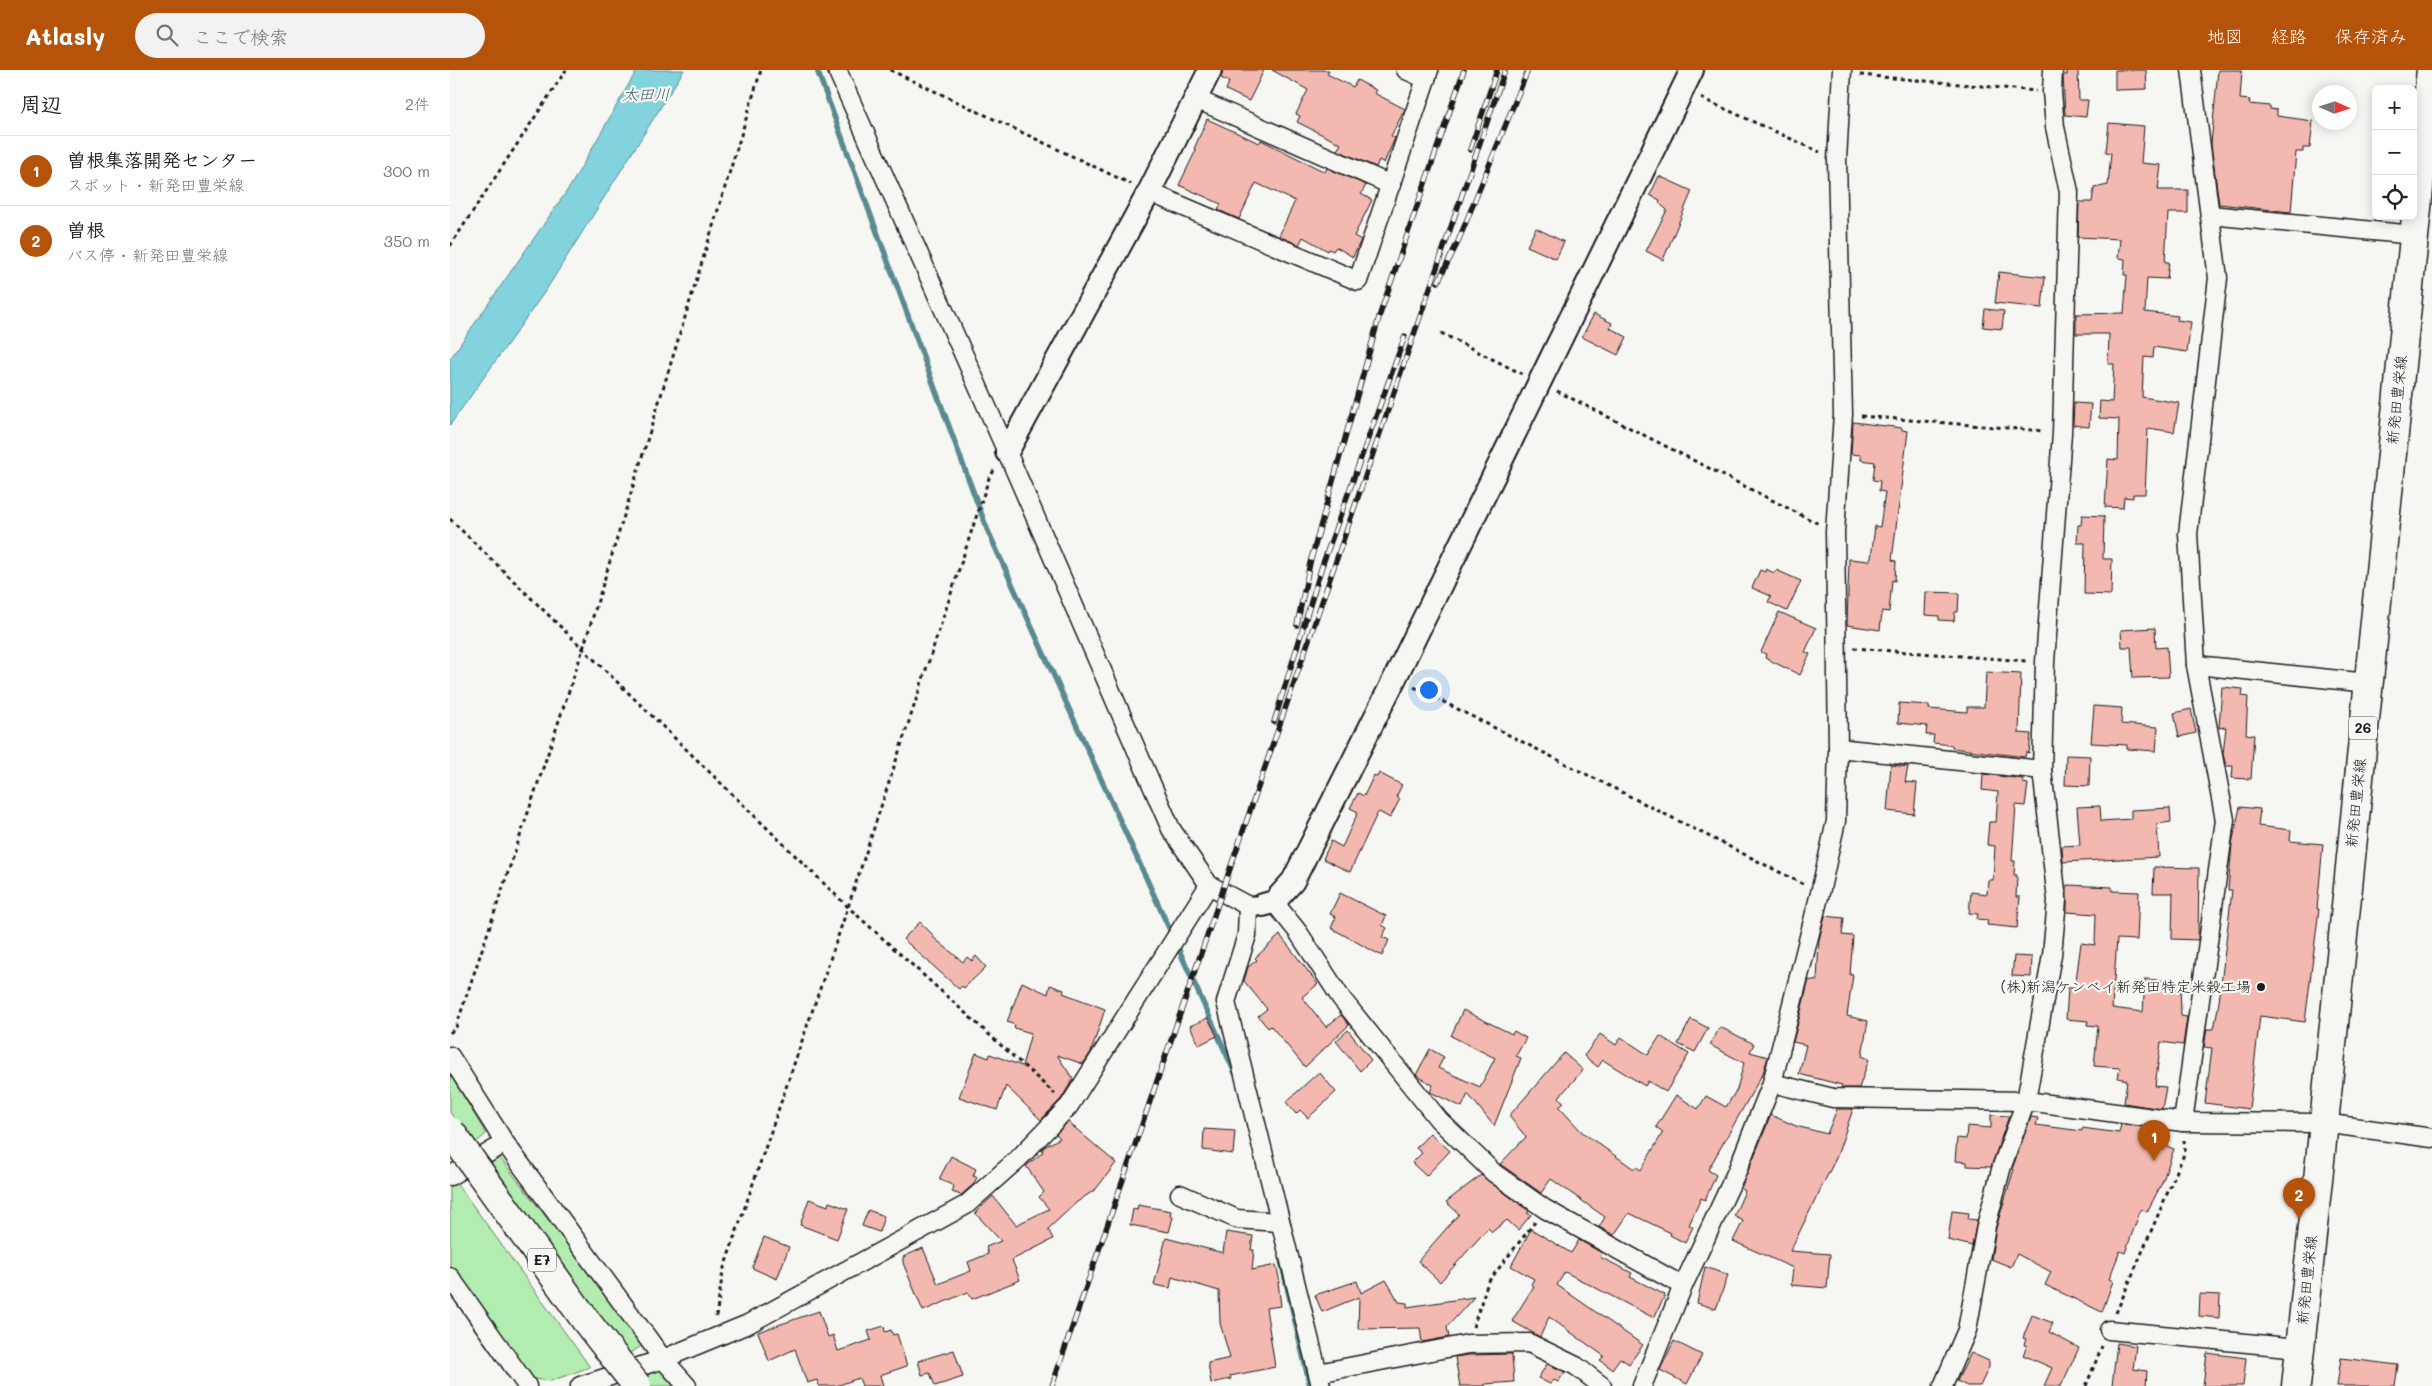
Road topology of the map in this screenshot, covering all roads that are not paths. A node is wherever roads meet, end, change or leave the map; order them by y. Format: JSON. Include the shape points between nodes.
{"nodes":[{"id":1,"x":837,"y":70,"type":"edge"},
{"id":2,"x":1210,"y":70,"type":"edge"},
{"id":3,"x":1406,"y":70,"type":"edge"},
{"id":4,"x":2053,"y":70,"type":"edge"},
{"id":5,"x":2191,"y":70,"type":"edge"},
{"id":6,"x":2431,"y":70,"type":"edge"},
{"id":7,"x":1842,"y":71,"type":"edge"},
{"id":8,"x":1428,"y":74,"type":"edge"},
{"id":9,"x":1688,"y":80,"type":"edge"},
{"id":10,"x":1196,"y":99,"type":"junction"},
{"id":11,"x":1391,"y":185,"type":"junction"},
{"id":12,"x":1149,"y":192,"type":"junction"},
{"id":13,"x":2210,"y":215,"type":"junction"},
{"id":14,"x":2414,"y":235,"type":"junction"},
{"id":15,"x":1007,"y":452,"type":"junction"},
{"id":16,"x":2196,"y":666,"type":"junction"},
{"id":17,"x":2368,"y":683,"type":"junction"},
{"id":18,"x":1838,"y":748,"type":"junction"},
{"id":19,"x":2042,"y":770,"type":"junction"},
{"id":20,"x":1209,"y":885,"type":"junction"},
{"id":21,"x":1262,"y":904,"type":"junction"},
{"id":22,"x":450,"y":1056,"type":"edge"},
{"id":23,"x":1772,"y":1083,"type":"junction"},
{"id":24,"x":2026,"y":1101,"type":"junction"},
{"id":25,"x":2183,"y":1122,"type":"junction"},
{"id":26,"x":2324,"y":1123,"type":"junction"},
{"id":27,"x":450,"y":1131,"type":"edge"},
{"id":28,"x":2432,"y":1138,"type":"edge"},
{"id":29,"x":505,"y":1143,"type":"junction"},
{"id":30,"x":450,"y":1156,"type":"edge"},
{"id":31,"x":450,"y":1176,"type":"edge"},
{"id":32,"x":1180,"y":1194,"type":"dead end"},
{"id":33,"x":1278,"y":1222,"type":"junction"},
{"id":34,"x":450,"y":1278,"type":"edge"},
{"id":35,"x":1683,"y":1286,"type":"junction"},
{"id":36,"x":2109,"y":1330,"type":"road end"},
{"id":37,"x":2300,"y":1348,"type":"junction"},
{"id":38,"x":663,"y":1359,"type":"junction"},
{"id":39,"x":1319,"y":1380,"type":"edge"},
{"id":40,"x":1649,"y":1383,"type":"edge"},
{"id":41,"x":527,"y":1386,"type":"edge"},
{"id":42,"x":580,"y":1386,"type":"edge"},
{"id":43,"x":618,"y":1386,"type":"edge"},
{"id":44,"x":637,"y":1386,"type":"edge"},
{"id":45,"x":687,"y":1386,"type":"edge"},
{"id":46,"x":1602,"y":1386,"type":"edge"},
{"id":47,"x":1943,"y":1386,"type":"edge"},
{"id":48,"x":2296,"y":1386,"type":"edge"}],
"edges":[{"from":1,"to":15,"type":"street"},
{"from":2,"to":10,"type":"street"},
{"from":3,"to":8,"type":"street"},
{"from":4,"to":19,"type":"street","via":[[2055,127],[2069,192],[2062,433],[2045,662]]},
{"from":5,"to":13,"type":"street"},
{"from":6,"to":14,"type":"main road","name":"新発田豊栄線","number":"26"},
{"from":7,"to":18,"type":"street","via":[[1837,160],[1843,414],[1835,532]]},
{"from":8,"to":11,"type":"street"},
{"from":9,"to":21,"type":"street","via":[[1293,881]]},
{"from":10,"to":11,"type":"street"},
{"from":10,"to":12,"type":"street"},
{"from":11,"to":12,"type":"street","via":[[1358,281]]},
{"from":12,"to":15,"type":"street"},
{"from":13,"to":14,"type":"street"},
{"from":13,"to":16,"type":"street","via":[[2218,278],[2188,534]]},
{"from":14,"to":17,"type":"main road","name":"新発田豊栄線","number":"26"},
{"from":15,"to":20,"type":"street","via":[[1171,829]]},
{"from":16,"to":17,"type":"street"},
{"from":16,"to":25,"type":"street","via":[[2225,820]]},
{"from":17,"to":26,"type":"main road","name":"新発田豊栄線","number":"26"},
{"from":18,"to":19,"type":"street"},
{"from":18,"to":23,"type":"street","via":[[1836,821]]},
{"from":19,"to":24,"type":"street","via":[[2057,900],[2052,955]]},
{"from":20,"to":21,"type":"street"},
{"from":20,"to":38,"type":"street","via":[[1069,1106],[1019,1158],[966,1205],[757,1320]]},
{"from":21,"to":33,"type":"street","via":[[1247,935],[1226,1002]]},
{"from":21,"to":35,"type":"street","via":[[1298,932],[1341,998],[1439,1120],[1494,1173],[1545,1209]]},
{"from":22,"to":29,"type":"street"},
{"from":23,"to":24,"type":"street","via":[[1833,1098]]},
{"from":23,"to":35,"type":"street","via":[[1737,1171]]},
{"from":24,"to":25,"type":"street"},
{"from":24,"to":47,"type":"street","via":[[2002,1166],[1986,1226],[1967,1330]]},
{"from":25,"to":26,"type":"street"},
{"from":26,"to":28,"type":"street"},
{"from":26,"to":37,"type":"main road","name":"新発田豊栄線","number":"26"},
{"from":27,"to":44,"type":"main road","number":"E7","bridge":true,"via":[[586,1321]]},
{"from":29,"to":31,"type":"street"},
{"from":29,"to":38,"type":"street"},
{"from":30,"to":43,"type":"main road","number":"E7","via":[[569,1325]]},
{"from":32,"to":33,"type":"street","via":[[1237,1219]]},
{"from":33,"to":39,"type":"street"},
{"from":34,"to":41,"type":"street"},
{"from":35,"to":40,"type":"street"},
{"from":36,"to":37,"type":"street"},
{"from":37,"to":48,"type":"main road","name":"新発田豊栄線","number":"26"},
{"from":38,"to":42,"type":"street"},
{"from":38,"to":45,"type":"street"},
{"from":39,"to":46,"type":"street","via":[[1468,1344],[1529,1343],[1576,1366]]}]}
